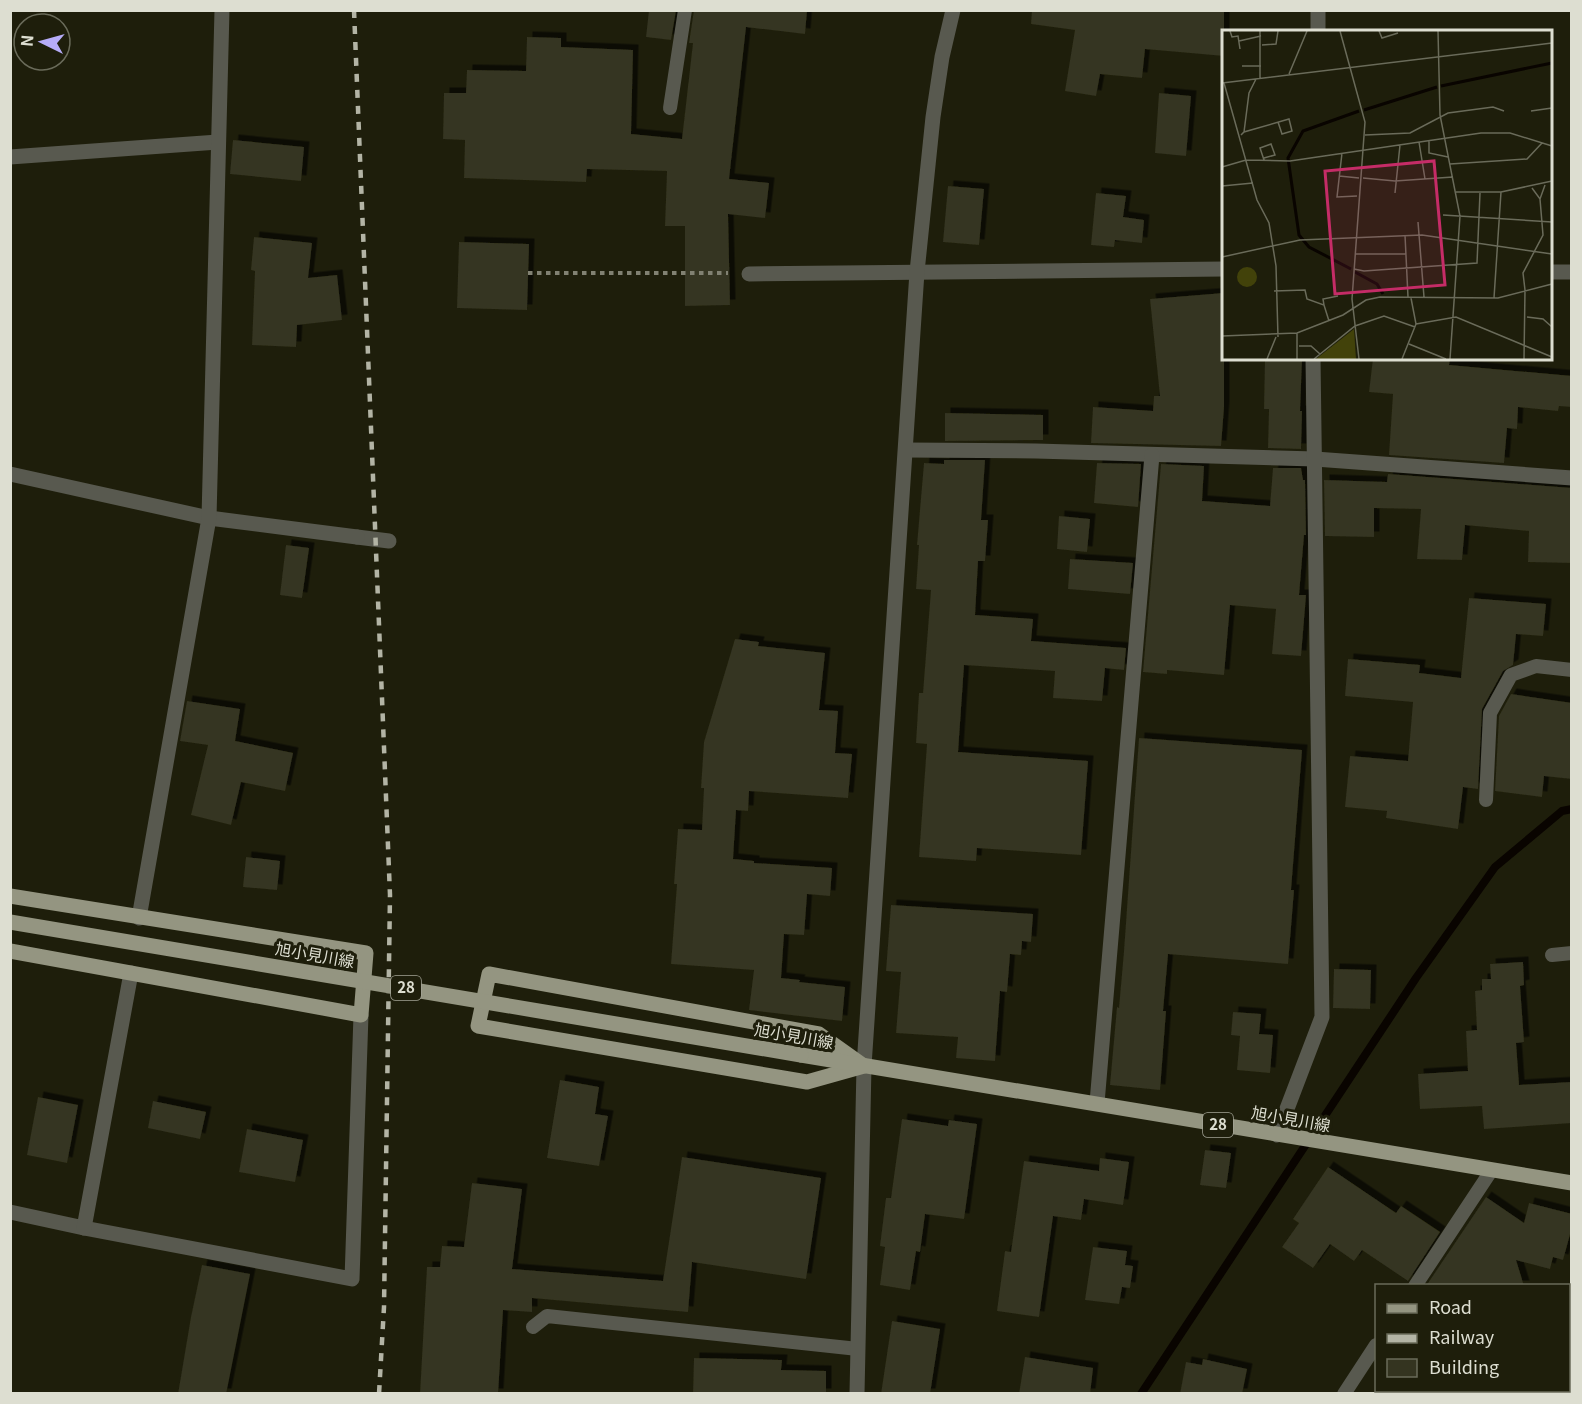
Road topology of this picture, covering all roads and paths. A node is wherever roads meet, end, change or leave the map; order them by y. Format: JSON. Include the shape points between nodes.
{"nodes":[{"id":1,"x":222,"y":10,"type":"edge"},
{"id":2,"x":685,"y":10,"type":"edge"},
{"id":3,"x":953,"y":10,"type":"edge"},
{"id":4,"x":1318,"y":10,"type":"edge"},
{"id":5,"x":1318,"y":30,"type":"edge"},
{"id":6,"x":670,"y":108,"type":"dead end"},
{"id":7,"x":218,"y":142,"type":"junction"},
{"id":8,"x":10,"y":157,"type":"edge"},
{"id":9,"x":1222,"y":269,"type":"edge"},
{"id":10,"x":917,"y":272,"type":"junction"},
{"id":11,"x":1552,"y":272,"type":"edge"},
{"id":12,"x":1572,"y":272,"type":"edge"},
{"id":13,"x":528,"y":273,"type":"dead end"},
{"id":14,"x":729,"y":273,"type":"dead end"},
{"id":15,"x":749,"y":274,"type":"dead end"},
{"id":16,"x":1313,"y":360,"type":"edge"},
{"id":17,"x":906,"y":450,"type":"junction"},
{"id":18,"x":1152,"y":455,"type":"junction"},
{"id":19,"x":1315,"y":459,"type":"junction"},
{"id":20,"x":10,"y":474,"type":"edge"},
{"id":21,"x":1572,"y":478,"type":"edge"},
{"id":22,"x":209,"y":518,"type":"junction"},
{"id":23,"x":389,"y":541,"type":"dead end"},
{"id":24,"x":1572,"y":670,"type":"edge"},
{"id":25,"x":1486,"y":800,"type":"dead end"},
{"id":26,"x":10,"y":896,"type":"edge"},
{"id":27,"x":139,"y":918,"type":"junction"},
{"id":28,"x":10,"y":921,"type":"edge"},
{"id":29,"x":10,"y":951,"type":"edge"},
{"id":30,"x":1572,"y":953,"type":"edge"},
{"id":31,"x":1552,"y":955,"type":"dead end"},
{"id":32,"x":131,"y":973,"type":"junction"},
{"id":33,"x":361,"y":1015,"type":"junction"},
{"id":34,"x":864,"y":1066,"type":"junction"},
{"id":35,"x":1097,"y":1103,"type":"junction"},
{"id":36,"x":1277,"y":1135,"type":"junction"},
{"id":37,"x":1491,"y":1171,"type":"junction"},
{"id":38,"x":1572,"y":1183,"type":"edge"},
{"id":39,"x":10,"y":1212,"type":"edge"},
{"id":40,"x":84,"y":1228,"type":"junction"},
{"id":41,"x":1416,"y":1284,"type":"edge"},
{"id":42,"x":533,"y":1327,"type":"dead end"},
{"id":43,"x":1375,"y":1348,"type":"edge"},
{"id":44,"x":858,"y":1349,"type":"junction"},
{"id":45,"x":857,"y":1394,"type":"edge"},
{"id":46,"x":1344,"y":1394,"type":"edge"}],
"edges":[{"from":1,"to":7,"type":"street"},
{"from":2,"to":6,"type":"lane"},
{"from":3,"to":10,"type":"street","via":[[933,117]]},
{"from":4,"to":5,"type":"street"},
{"from":7,"to":8,"type":"street"},
{"from":7,"to":22,"type":"street"},
{"from":9,"to":10,"type":"street"},
{"from":10,"to":15,"type":"street"},
{"from":10,"to":17,"type":"street"},
{"from":11,"to":12,"type":"street"},
{"from":13,"to":14,"type":"path"},
{"from":16,"to":19,"type":"street"},
{"from":17,"to":18,"type":"street"},
{"from":17,"to":34,"type":"street"},
{"from":18,"to":19,"type":"street"},
{"from":18,"to":35,"type":"street"},
{"from":19,"to":21,"type":"street"},
{"from":19,"to":36,"type":"street","via":[[1322,1017]]},
{"from":20,"to":22,"type":"street"},
{"from":22,"to":23,"type":"street"},
{"from":22,"to":27,"type":"street"},
{"from":24,"to":25,"type":"lane","via":[[1536,666],[1511,675],[1490,713]]},
{"from":26,"to":27,"type":"main road"},
{"from":27,"to":33,"type":"main road","via":[[366,952]]},
{"from":28,"to":34,"type":"main road","name":"旭小見川線","number":"28","bridge":true},
{"from":29,"to":32,"type":"main road"},
{"from":30,"to":31,"type":"lane"},
{"from":32,"to":33,"type":"main road"},
{"from":32,"to":40,"type":"street"},
{"from":33,"to":40,"type":"street","via":[[352,1280]]},
{"from":34,"to":34,"type":"main road","via":[[807,1082],[478,1026],[489,974],[819,1034]]},
{"from":34,"to":35,"type":"main road","name":"旭小見川線","number":"28"},
{"from":34,"to":44,"type":"street"},
{"from":35,"to":36,"type":"main road","name":"旭小見川線","number":"28"},
{"from":36,"to":37,"type":"main road","name":"旭小見川線","number":"28"},
{"from":37,"to":38,"type":"main road","name":"旭小見川線","number":"28"},
{"from":37,"to":41,"type":"lane"},
{"from":39,"to":40,"type":"street"},
{"from":42,"to":44,"type":"lane","via":[[547,1316]]},
{"from":43,"to":46,"type":"lane"},
{"from":44,"to":45,"type":"street"}]}
